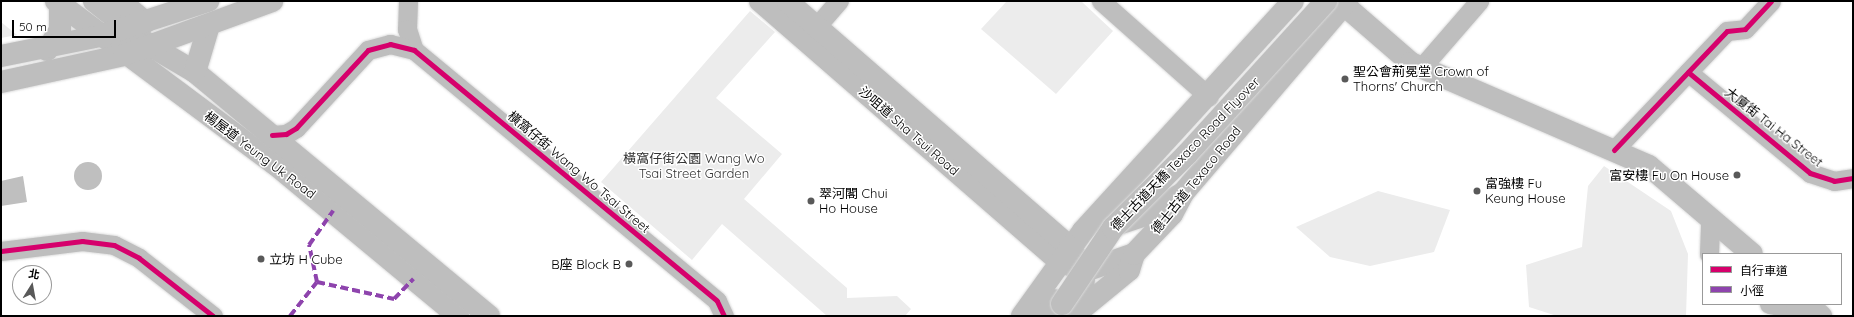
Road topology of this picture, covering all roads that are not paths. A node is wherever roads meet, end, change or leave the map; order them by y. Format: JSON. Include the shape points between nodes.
{"nodes":[{"id":1,"x":94,"y":1,"type":"edge"},
{"id":2,"x":120,"y":1,"type":"edge"},
{"id":3,"x":208,"y":1,"type":"edge"},
{"id":4,"x":272,"y":1,"type":"edge"},
{"id":5,"x":408,"y":1,"type":"edge"},
{"id":6,"x":760,"y":1,"type":"edge"},
{"id":7,"x":787,"y":1,"type":"edge"},
{"id":8,"x":839,"y":1,"type":"edge"},
{"id":9,"x":1101,"y":1,"type":"edge"},
{"id":10,"x":1294,"y":1,"type":"edge"},
{"id":11,"x":1315,"y":1,"type":"edge"},
{"id":12,"x":1479,"y":1,"type":"edge"},
{"id":13,"x":1771,"y":1,"type":"edge"},
{"id":14,"x":58,"y":3,"type":"edge"},
{"id":15,"x":1338,"y":5,"type":"edge"},
{"id":16,"x":136,"y":25,"type":"junction"},
{"id":17,"x":209,"y":25,"type":"junction"},
{"id":18,"x":816,"y":27,"type":"junction"},
{"id":19,"x":100,"y":36,"type":"junction"},
{"id":20,"x":149,"y":45,"type":"junction"},
{"id":21,"x":47,"y":50,"type":"junction"},
{"id":22,"x":414,"y":50,"type":"junction"},
{"id":23,"x":124,"y":55,"type":"junction"},
{"id":24,"x":1,"y":56,"type":"edge"},
{"id":25,"x":82,"y":64,"type":"junction"},
{"id":26,"x":1421,"y":68,"type":"junction"},
{"id":27,"x":195,"y":72,"type":"junction"},
{"id":28,"x":1688,"y":72,"type":"junction"},
{"id":29,"x":155,"y":77,"type":"junction"},
{"id":30,"x":1,"y":82,"type":"edge"},
{"id":31,"x":1209,"y":97,"type":"junction"},
{"id":32,"x":272,"y":135,"type":"junction"},
{"id":33,"x":1614,"y":150,"type":"junction"},
{"id":34,"x":1853,"y":178,"type":"edge"},
{"id":35,"x":1183,"y":193,"type":"junction"},
{"id":36,"x":1710,"y":217,"type":"junction"},
{"id":37,"x":1071,"y":246,"type":"junction"},
{"id":38,"x":1,"y":251,"type":"edge"},
{"id":39,"x":1709,"y":253,"type":"edge"},
{"id":40,"x":1751,"y":253,"type":"edge"},
{"id":41,"x":1134,"y":254,"type":"junction"},
{"id":42,"x":1085,"y":271,"type":"junction"},
{"id":43,"x":1774,"y":305,"type":"edge"},
{"id":44,"x":1813,"y":308,"type":"edge"},
{"id":45,"x":1077,"y":313,"type":"edge"},
{"id":46,"x":213,"y":316,"type":"edge"},
{"id":47,"x":458,"y":316,"type":"edge"},
{"id":48,"x":489,"y":316,"type":"edge"},
{"id":49,"x":724,"y":316,"type":"edge"},
{"id":50,"x":1022,"y":316,"type":"edge"},
{"id":51,"x":1046,"y":316,"type":"edge"},
{"id":52,"x":1055,"y":316,"type":"edge"}],
"edges":[{"from":1,"to":16,"type":"main road","name":"楊屋道 Yeung Uk Road"},
{"from":2,"to":16,"type":"main road"},
{"from":3,"to":16,"type":"main road"},
{"from":4,"to":17,"type":"main road"},
{"from":5,"to":22,"type":"street","via":[[407,28]]},
{"from":6,"to":37,"type":"main road","name":"沙咀道 Sha Tsui Road"},
{"from":7,"to":18,"type":"main road","name":"沙咀道 Sha Tsui Road"},
{"from":8,"to":18,"type":"street"},
{"from":9,"to":31,"type":"street"},
{"from":10,"to":31,"type":"main road"},
{"from":11,"to":51,"type":"main road","name":"德士古道天橋 Texaco Road Flyover","via":[[1179,150],[1106,222]]},
{"from":12,"to":26,"type":"street"},
{"from":13,"to":28,"type":"street","via":[[1745,29],[1728,30]]},
{"from":14,"to":19,"type":"main road","name":"楊屋道 Yeung Uk Road"},
{"from":14,"to":21,"type":"main road","via":[[60,30]]},
{"from":15,"to":26,"type":"main road","via":[[1389,63]]},
{"from":15,"to":35,"type":"main road","name":"德士古道 Texaco Road"},
{"from":15,"to":52,"type":"main road","name":"德士古道天橋 Texaco Road Flyover","bridge":true,"via":[[1113,228]]},
{"from":16,"to":19,"type":"main road"},
{"from":16,"to":20,"type":"main road","name":"楊屋道 Yeung Uk Road"},
{"from":17,"to":20,"type":"main road"},
{"from":17,"to":27,"type":"main road"},
{"from":18,"to":37,"type":"main road","name":"沙咀道 Sha Tsui Road"},
{"from":19,"to":21,"type":"main road"},
{"from":19,"to":23,"type":"main road","name":"楊屋道 Yeung Uk Road"},
{"from":20,"to":23,"type":"main road"},
{"from":20,"to":27,"type":"main road","name":"楊屋道 Yeung Uk Road"},
{"from":21,"to":24,"type":"main road"},
{"from":22,"to":32,"type":"street","via":[[390,44],[368,50],[296,128],[286,134]]},
{"from":22,"to":49,"type":"street","name":"橫窩仔街 Wang Wo Tsai Street","via":[[717,301]]},
{"from":23,"to":25,"type":"main road"},
{"from":23,"to":29,"type":"main road","name":"楊屋道 Yeung Uk Road"},
{"from":25,"to":29,"type":"main road"},
{"from":25,"to":30,"type":"main road"},
{"from":26,"to":33,"type":"main road"},
{"from":27,"to":32,"type":"main road","name":"楊屋道 Yeung Uk Road"},
{"from":28,"to":33,"type":"street"},
{"from":28,"to":34,"type":"street","name":"大廈街 Tai Ha Street","via":[[1810,173],[1834,181]]},
{"from":29,"to":47,"type":"main road","name":"楊屋道 Yeung Uk Road","via":[[274,164]]},
{"from":31,"to":37,"type":"main road"},
{"from":32,"to":48,"type":"main road","name":"楊屋道 Yeung Uk Road"},
{"from":33,"to":36,"type":"main road","via":[[1649,166]]},
{"from":35,"to":37,"type":"main road","via":[[1142,216]]},
{"from":35,"to":41,"type":"main road","name":"德士古道 Texaco Road","via":[[1172,214]]},
{"from":36,"to":39,"type":"street"},
{"from":36,"to":40,"type":"main road"},
{"from":37,"to":42,"type":"main road"},
{"from":37,"to":50,"type":"main road"},
{"from":38,"to":46,"type":"street","via":[[82,241],[114,245],[139,258]]},
{"from":41,"to":42,"type":"main road"},
{"from":41,"to":45,"type":"main road","name":"德士古道 Texaco Road","via":[[1129,270],[1117,283]]},
{"from":42,"to":45,"type":"main road"},
{"from":43,"to":44,"type":"street","via":[[1795,309]]}]}
